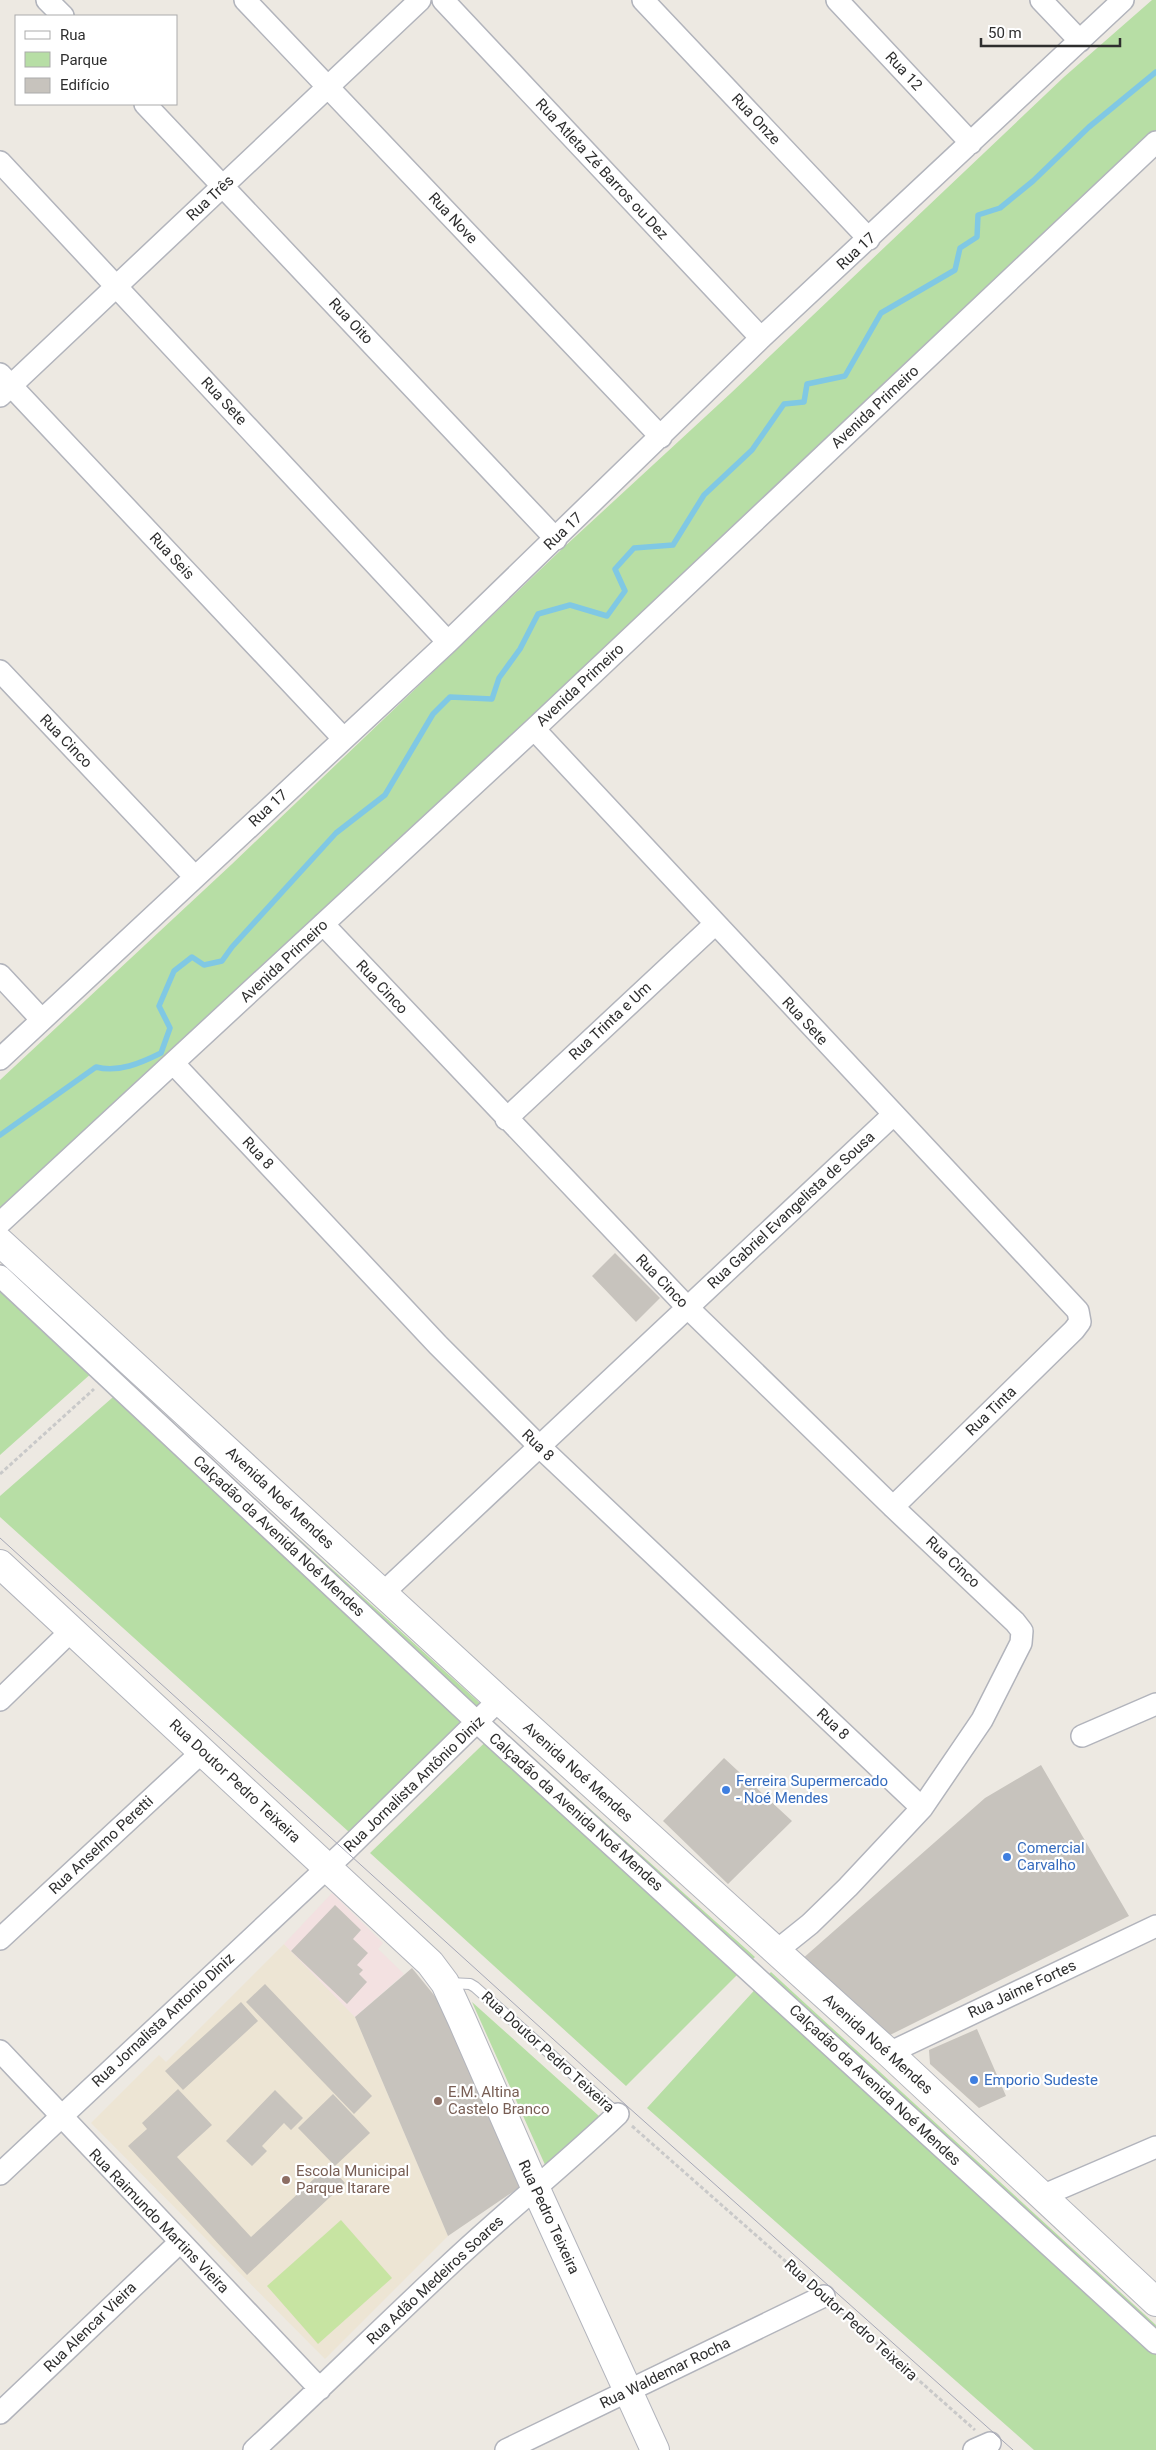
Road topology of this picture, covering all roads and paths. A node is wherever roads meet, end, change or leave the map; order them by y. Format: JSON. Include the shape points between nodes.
{"nodes":[{"id":1,"x":47,"y":0,"type":"edge"},
{"id":2,"x":245,"y":0,"type":"edge"},
{"id":3,"x":420,"y":0,"type":"edge"},
{"id":4,"x":443,"y":0,"type":"edge"},
{"id":5,"x":643,"y":0,"type":"edge"},
{"id":6,"x":837,"y":0,"type":"edge"},
{"id":7,"x":1041,"y":0,"type":"edge"},
{"id":8,"x":1123,"y":0,"type":"edge"},
{"id":9,"x":62,"y":15,"type":"edge"},
{"id":10,"x":1080,"y":41,"type":"junction"},
{"id":11,"x":329,"y":86,"type":"junction"},
{"id":12,"x":146,"y":105,"type":"edge"},
{"id":13,"x":1156,"y":142,"type":"edge"},
{"id":14,"x":971,"y":143,"type":"junction"},
{"id":15,"x":0,"y":162,"type":"edge"},
{"id":16,"x":223,"y":186,"type":"junction"},
{"id":17,"x":870,"y":239,"type":"junction"},
{"id":18,"x":116,"y":285,"type":"junction"},
{"id":19,"x":761,"y":338,"type":"junction"},
{"id":20,"x":4,"y":385,"type":"edge"},
{"id":21,"x":661,"y":437,"type":"junction"},
{"id":22,"x":556,"y":539,"type":"junction"},
{"id":23,"x":448,"y":642,"type":"junction"},
{"id":24,"x":0,"y":671,"type":"edge"},
{"id":25,"x":534,"y":729,"type":"junction"},
{"id":26,"x":343,"y":738,"type":"junction"},
{"id":27,"x":195,"y":877,"type":"junction"},
{"id":28,"x":323,"y":924,"type":"junction"},
{"id":29,"x":715,"y":924,"type":"junction"},
{"id":30,"x":0,"y":975,"type":"edge"},
{"id":31,"x":41,"y":1019,"type":"junction"},
{"id":32,"x":0,"y":1059,"type":"edge"},
{"id":33,"x":174,"y":1064,"type":"junction"},
{"id":34,"x":893,"y":1114,"type":"junction"},
{"id":35,"x":506,"y":1119,"type":"junction"},
{"id":36,"x":0,"y":1223,"type":"edge"},
{"id":37,"x":0,"y":1242,"type":"edge"},
{"id":38,"x":0,"y":1276,"type":"edge"},
{"id":39,"x":687,"y":1307,"type":"junction"},
{"id":40,"x":1078,"y":1311,"type":"joint"},
{"id":41,"x":109,"y":1376,"type":"junction"},
{"id":42,"x":539,"y":1446,"type":"junction"},
{"id":43,"x":0,"y":1474,"type":"edge"},
{"id":44,"x":893,"y":1507,"type":"junction"},
{"id":45,"x":0,"y":1564,"type":"edge"},
{"id":46,"x":383,"y":1593,"type":"junction"},
{"id":47,"x":72,"y":1630,"type":"junction"},
{"id":48,"x":0,"y":1700,"type":"edge"},
{"id":49,"x":499,"y":1700,"type":"junction"},
{"id":50,"x":1156,"y":1704,"type":"edge"},
{"id":51,"x":477,"y":1722,"type":"junction"},
{"id":52,"x":1082,"y":1736,"type":"dead end"},
{"id":53,"x":203,"y":1751,"type":"junction"},
{"id":54,"x":922,"y":1808,"type":"junction"},
{"id":55,"x":327,"y":1866,"type":"junction"},
{"id":56,"x":1156,"y":1926,"type":"edge"},
{"id":57,"x":0,"y":1940,"type":"edge"},
{"id":58,"x":775,"y":1952,"type":"junction"},
{"id":59,"x":445,"y":1983,"type":"junction"},
{"id":60,"x":0,"y":2051,"type":"edge"},
{"id":61,"x":889,"y":2053,"type":"junction"},
{"id":62,"x":618,"y":2114,"type":"junction"},
{"id":63,"x":60,"y":2117,"type":"junction"},
{"id":64,"x":1156,"y":2147,"type":"edge"},
{"id":65,"x":0,"y":2174,"type":"edge"},
{"id":66,"x":535,"y":2187,"type":"junction"},
{"id":67,"x":1042,"y":2196,"type":"junction"},
{"id":68,"x":180,"y":2242,"type":"junction"},
{"id":69,"x":824,"y":2296,"type":"junction"},
{"id":70,"x":1156,"y":2302,"type":"edge"},
{"id":71,"x":1156,"y":2343,"type":"edge"},
{"id":72,"x":320,"y":2388,"type":"junction"},
{"id":73,"x":629,"y":2391,"type":"junction"},
{"id":74,"x":0,"y":2413,"type":"edge"},
{"id":75,"x":982,"y":2446,"type":"edge"},
{"id":76,"x":254,"y":2450,"type":"edge"},
{"id":77,"x":506,"y":2450,"type":"edge"},
{"id":78,"x":655,"y":2450,"type":"edge"}],
"edges":[{"from":1,"to":9,"type":"street"},
{"from":2,"to":11,"type":"street","name":"Rua Nove"},
{"from":3,"to":11,"type":"street","name":"Rua Três"},
{"from":4,"to":19,"type":"street","name":"Rua Atleta Zé Barros ou Dez"},
{"from":5,"to":17,"type":"street","name":"Rua Onze"},
{"from":6,"to":14,"type":"street","name":"Rua 12"},
{"from":7,"to":10,"type":"street"},
{"from":8,"to":10,"type":"street","name":"Rua 17"},
{"from":10,"to":14,"type":"street","name":"Rua 17"},
{"from":11,"to":16,"type":"street","name":"Rua Três"},
{"from":11,"to":21,"type":"street","name":"Rua Nove"},
{"from":12,"to":16,"type":"street","name":"Rua Oito"},
{"from":13,"to":25,"type":"street","name":"Avenida Primeiro"},
{"from":14,"to":17,"type":"street","name":"Rua 17"},
{"from":15,"to":18,"type":"street","name":"Rua Sete"},
{"from":16,"to":18,"type":"street","name":"Rua Três"},
{"from":16,"to":22,"type":"street","name":"Rua Oito"},
{"from":17,"to":19,"type":"street","name":"Rua 17"},
{"from":18,"to":20,"type":"street","name":"Rua Três"},
{"from":18,"to":23,"type":"street","name":"Rua Sete"},
{"from":19,"to":21,"type":"street","name":"Rua 17"},
{"from":20,"to":26,"type":"street","name":"Rua Seis"},
{"from":21,"to":22,"type":"street","name":"Rua 17"},
{"from":22,"to":23,"type":"street","name":"Rua 17"},
{"from":23,"to":26,"type":"street","name":"Rua 17"},
{"from":24,"to":27,"type":"street","name":"Rua Cinco"},
{"from":25,"to":28,"type":"street","name":"Avenida Primeiro"},
{"from":25,"to":29,"type":"street","name":"Rua Sete"},
{"from":26,"to":27,"type":"street","name":"Rua 17"},
{"from":27,"to":31,"type":"street","name":"Rua 17"},
{"from":28,"to":33,"type":"street","name":"Avenida Primeiro"},
{"from":28,"to":35,"type":"street","name":"Rua Cinco"},
{"from":29,"to":34,"type":"street","name":"Rua Sete"},
{"from":29,"to":35,"type":"street","name":"Rua Trinta e Um"},
{"from":30,"to":31,"type":"street"},
{"from":31,"to":32,"type":"street","name":"Rua 17"},
{"from":33,"to":36,"type":"street","name":"Avenida Primeiro"},
{"from":33,"to":42,"type":"street","name":"Rua 8","via":[[438,1345]]},
{"from":34,"to":39,"type":"street","name":"Rua Gabriel Evangelista de Sousa"},
{"from":34,"to":40,"type":"street","name":"Rua Sete"},
{"from":35,"to":39,"type":"street","name":"Rua Cinco"},
{"from":37,"to":46,"type":"main road","name":"Avenida Noé Mendes"},
{"from":38,"to":41,"type":"street","name":"Calçadão da Avenida Noé Mendes"},
{"from":39,"to":42,"type":"street","name":"Rua Gabriel Evangelista de Sousa"},
{"from":39,"to":44,"type":"street","name":"Rua Cinco"},
{"from":40,"to":44,"type":"street","name":"Rua Tinta","via":[[1080,1322],[1074,1330]]},
{"from":41,"to":43,"type":"path"},
{"from":41,"to":51,"type":"street","name":"Calçadão da Avenida Noé Mendes"},
{"from":42,"to":46,"type":"street","name":"Rua Gabriel Evangelista de Sousa"},
{"from":42,"to":54,"type":"street","name":"Rua 8"},
{"from":44,"to":54,"type":"street","name":"Rua Cinco","via":[[1022,1631],[1020,1645],[982,1720]]},
{"from":45,"to":47,"type":"main road","name":"Rua Doutor Pedro Teixeira"},
{"from":46,"to":49,"type":"main road","name":"Avenida Noé Mendes"},
{"from":47,"to":48,"type":"street"},
{"from":47,"to":53,"type":"main road","name":"Rua Doutor Pedro Teixeira"},
{"from":49,"to":51,"type":"street","name":"Rua Jornalista Antônio Diniz"},
{"from":49,"to":58,"type":"main road","name":"Avenida Noé Mendes"},
{"from":50,"to":52,"type":"street"},
{"from":51,"to":55,"type":"street","name":"Rua Jornalista Antônio Diniz"},
{"from":51,"to":71,"type":"street","name":"Calçadão da Avenida Noé Mendes"},
{"from":53,"to":55,"type":"main road","name":"Rua Doutor Pedro Teixeira"},
{"from":53,"to":57,"type":"street","name":"Rua Anselmo Peretti"},
{"from":54,"to":58,"type":"street","via":[[848,1887]]},
{"from":55,"to":59,"type":"main road","name":"Rua Doutor Pedro Teixeira","via":[[430,1963]]},
{"from":55,"to":63,"type":"street","name":"Rua Jornalista Antonio Diniz"},
{"from":56,"to":61,"type":"street","name":"Rua Jaime Fortes"},
{"from":58,"to":61,"type":"main road","name":"Avenida Noé Mendes"},
{"from":59,"to":62,"type":"lane","name":"Rua Doutor Pedro Teixeira","via":[[475,1987]]},
{"from":59,"to":66,"type":"main road","name":"Rua Pedro Teixeira"},
{"from":60,"to":63,"type":"street","name":"Rua Raimundo Martins Vieira"},
{"from":61,"to":67,"type":"main road","name":"Avenida Noé Mendes"},
{"from":62,"to":66,"type":"street","name":"Rua Adão Medeiros Soares"},
{"from":62,"to":69,"type":"path","name":"Rua Doutor Pedro Teixeira"},
{"from":63,"to":65,"type":"street","name":"Rua Jornalista Antonio Diniz"},
{"from":63,"to":68,"type":"street","name":"Rua Raimundo Martins Vieira"},
{"from":64,"to":67,"type":"street"},
{"from":66,"to":72,"type":"street","name":"Rua Adão Medeiros Soares"},
{"from":66,"to":73,"type":"main road","name":"Rua Pedro Teixeira"},
{"from":67,"to":70,"type":"main road","name":"Avenida Noé Mendes"},
{"from":68,"to":72,"type":"street","name":"Rua Raimundo Martins Vieira"},
{"from":68,"to":74,"type":"street","name":"Rua Alencar Vieira"},
{"from":69,"to":73,"type":"street","name":"Rua Waldemar Rocha"},
{"from":69,"to":75,"type":"path","name":"Rua Doutor Pedro Teixeira"},
{"from":72,"to":76,"type":"street","name":"Rua Adão Medeiros Soares"},
{"from":73,"to":77,"type":"street","name":"Rua Waldemar Rocha"},
{"from":73,"to":78,"type":"main road","name":"Rua Pedro Teixeira"}]}
